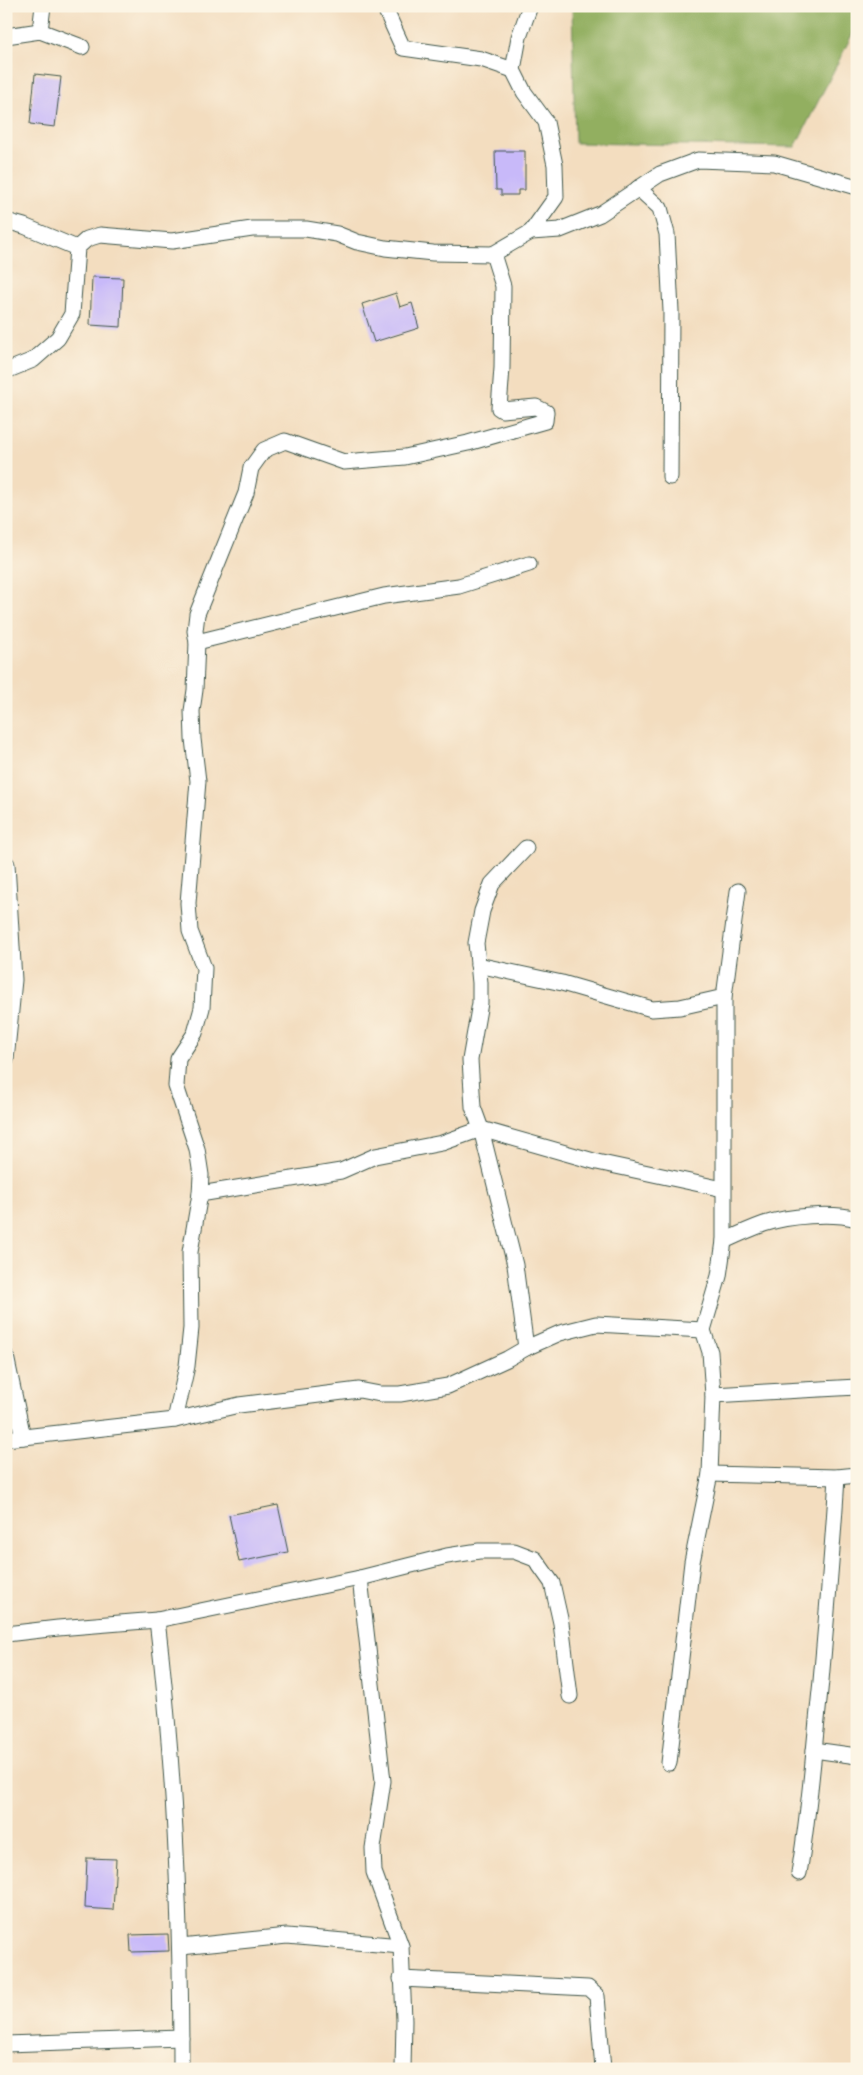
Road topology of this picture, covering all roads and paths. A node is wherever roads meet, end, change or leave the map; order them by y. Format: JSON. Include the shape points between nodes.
{"nodes":[{"id":1,"x":43,"y":6,"type":"edge"},
{"id":2,"x":386,"y":6,"type":"edge"},
{"id":3,"x":530,"y":6,"type":"edge"},
{"id":4,"x":40,"y":31,"type":"junction"},
{"id":5,"x":6,"y":36,"type":"edge"},
{"id":6,"x":82,"y":47,"type":"dead end"},
{"id":7,"x":513,"y":70,"type":"junction"},
{"id":8,"x":857,"y":187,"type":"edge"},
{"id":9,"x":638,"y":188,"type":"junction"},
{"id":10,"x":6,"y":221,"type":"edge"},
{"id":11,"x":531,"y":232,"type":"junction"},
{"id":12,"x":77,"y":248,"type":"junction"},
{"id":13,"x":494,"y":254,"type":"junction"},
{"id":14,"x":6,"y":371,"type":"edge"},
{"id":15,"x":670,"y":477,"type":"dead end"},
{"id":16,"x":529,"y":564,"type":"dead end"},
{"id":17,"x":197,"y":642,"type":"junction"},
{"id":18,"x":526,"y":848,"type":"dead end"},
{"id":19,"x":6,"y":864,"type":"edge"},
{"id":20,"x":738,"y":891,"type":"dead end"},
{"id":21,"x":478,"y":965,"type":"junction"},
{"id":22,"x":724,"y":997,"type":"junction"},
{"id":23,"x":6,"y":1060,"type":"edge"},
{"id":24,"x":481,"y":1130,"type":"junction"},
{"id":25,"x":723,"y":1189,"type":"junction"},
{"id":26,"x":200,"y":1194,"type":"junction"},
{"id":27,"x":857,"y":1219,"type":"edge"},
{"id":28,"x":724,"y":1241,"type":"junction"},
{"id":29,"x":703,"y":1330,"type":"junction"},
{"id":30,"x":526,"y":1348,"type":"junction"},
{"id":31,"x":6,"y":1356,"type":"edge"},
{"id":32,"x":857,"y":1387,"type":"edge"},
{"id":33,"x":713,"y":1394,"type":"junction"},
{"id":34,"x":174,"y":1420,"type":"junction"},
{"id":35,"x":24,"y":1437,"type":"junction"},
{"id":36,"x":6,"y":1440,"type":"edge"},
{"id":37,"x":710,"y":1474,"type":"junction"},
{"id":38,"x":857,"y":1475,"type":"edge"},
{"id":39,"x":837,"y":1477,"type":"junction"},
{"id":40,"x":360,"y":1578,"type":"junction"},
{"id":41,"x":157,"y":1620,"type":"junction"},
{"id":42,"x":6,"y":1634,"type":"edge"},
{"id":43,"x":570,"y":1696,"type":"dead end"},
{"id":44,"x":814,"y":1750,"type":"junction"},
{"id":45,"x":857,"y":1756,"type":"edge"},
{"id":46,"x":669,"y":1763,"type":"dead end"},
{"id":47,"x":799,"y":1873,"type":"dead end"},
{"id":48,"x":401,"y":1946,"type":"junction"},
{"id":49,"x":181,"y":1947,"type":"junction"},
{"id":50,"x":401,"y":1979,"type":"junction"},
{"id":51,"x":181,"y":2038,"type":"junction"},
{"id":52,"x":6,"y":2044,"type":"edge"},
{"id":53,"x":181,"y":2069,"type":"edge"},
{"id":54,"x":403,"y":2069,"type":"edge"},
{"id":55,"x":604,"y":2069,"type":"edge"}],
"edges":[{"from":1,"to":4,"type":"street"},
{"from":2,"to":7,"type":"street","via":[[403,48],[481,58]]},
{"from":3,"to":7,"type":"street","via":[[519,37]]},
{"from":4,"to":5,"type":"street"},
{"from":4,"to":6,"type":"street"},
{"from":7,"to":11,"type":"street","via":[[524,92],[546,122],[555,165],[556,197]]},
{"from":8,"to":9,"type":"street","via":[[774,163],[698,160],[660,174]]},
{"from":9,"to":11,"type":"street","via":[[600,214],[560,230]]},
{"from":9,"to":15,"type":"street","via":[[660,208],[667,234],[671,311]]},
{"from":10,"to":12,"type":"street"},
{"from":11,"to":13,"type":"street"},
{"from":12,"to":13,"type":"street","via":[[100,235],[172,241],[252,229],[306,229],[385,248],[433,254]]},
{"from":12,"to":14,"type":"street","via":[[72,314],[58,338],[33,360]]},
{"from":13,"to":17,"type":"street","via":[[504,286],[499,408],[536,407],[546,412],[545,421],[405,457],[344,462],[285,441],[264,450],[251,468],[246,493],[197,614]]},
{"from":16,"to":17,"type":"street","via":[[459,586],[384,596]]},
{"from":17,"to":26,"type":"street","via":[[192,711],[198,782],[188,903],[190,931],[204,968],[202,1008],[195,1033],[178,1059],[176,1086],[197,1149]]},
{"from":18,"to":21,"type":"street","via":[[492,884],[482,911],[476,943]]},
{"from":19,"to":23,"type":"street","via":[[14,980]]},
{"from":20,"to":22,"type":"street"},
{"from":21,"to":22,"type":"street","via":[[652,1009],[680,1007]]},
{"from":21,"to":24,"type":"street","via":[[480,1003],[470,1060],[473,1107]]},
{"from":22,"to":25,"type":"street"},
{"from":24,"to":25,"type":"street","via":[[597,1162]]},
{"from":24,"to":26,"type":"street","via":[[442,1143],[375,1156],[341,1171]]},
{"from":24,"to":30,"type":"street","via":[[515,1265]]},
{"from":25,"to":28,"type":"street"},
{"from":26,"to":34,"type":"street","via":[[190,1252],[191,1328],[187,1366]]},
{"from":27,"to":28,"type":"street","via":[[847,1216],[803,1217],[765,1224]]},
{"from":28,"to":29,"type":"street","via":[[719,1276]]},
{"from":29,"to":30,"type":"street","via":[[596,1324],[560,1333]]},
{"from":29,"to":33,"type":"street","via":[[710,1352]]},
{"from":30,"to":34,"type":"street","via":[[448,1386],[400,1394],[359,1390],[239,1405]]},
{"from":31,"to":35,"type":"street"},
{"from":32,"to":33,"type":"street"},
{"from":33,"to":37,"type":"street"},
{"from":34,"to":35,"type":"street"},
{"from":35,"to":36,"type":"street"},
{"from":37,"to":39,"type":"street"},
{"from":37,"to":46,"type":"street","via":[[692,1562]]},
{"from":38,"to":39,"type":"street"},
{"from":39,"to":44,"type":"street"},
{"from":40,"to":41,"type":"street"},
{"from":40,"to":43,"type":"street","via":[[479,1551],[514,1551],[535,1559],[552,1583],[561,1623]]},
{"from":40,"to":48,"type":"street","via":[[383,1781],[373,1848],[374,1872]]},
{"from":41,"to":42,"type":"street"},
{"from":41,"to":49,"type":"street","via":[[175,1816]]},
{"from":44,"to":45,"type":"street"},
{"from":44,"to":47,"type":"street"},
{"from":48,"to":49,"type":"street","via":[[287,1936]]},
{"from":48,"to":50,"type":"street"},
{"from":49,"to":51,"type":"street"},
{"from":50,"to":54,"type":"street"},
{"from":50,"to":55,"type":"street","via":[[588,1988],[598,1996]]},
{"from":51,"to":52,"type":"street"},
{"from":51,"to":53,"type":"street"}]}
